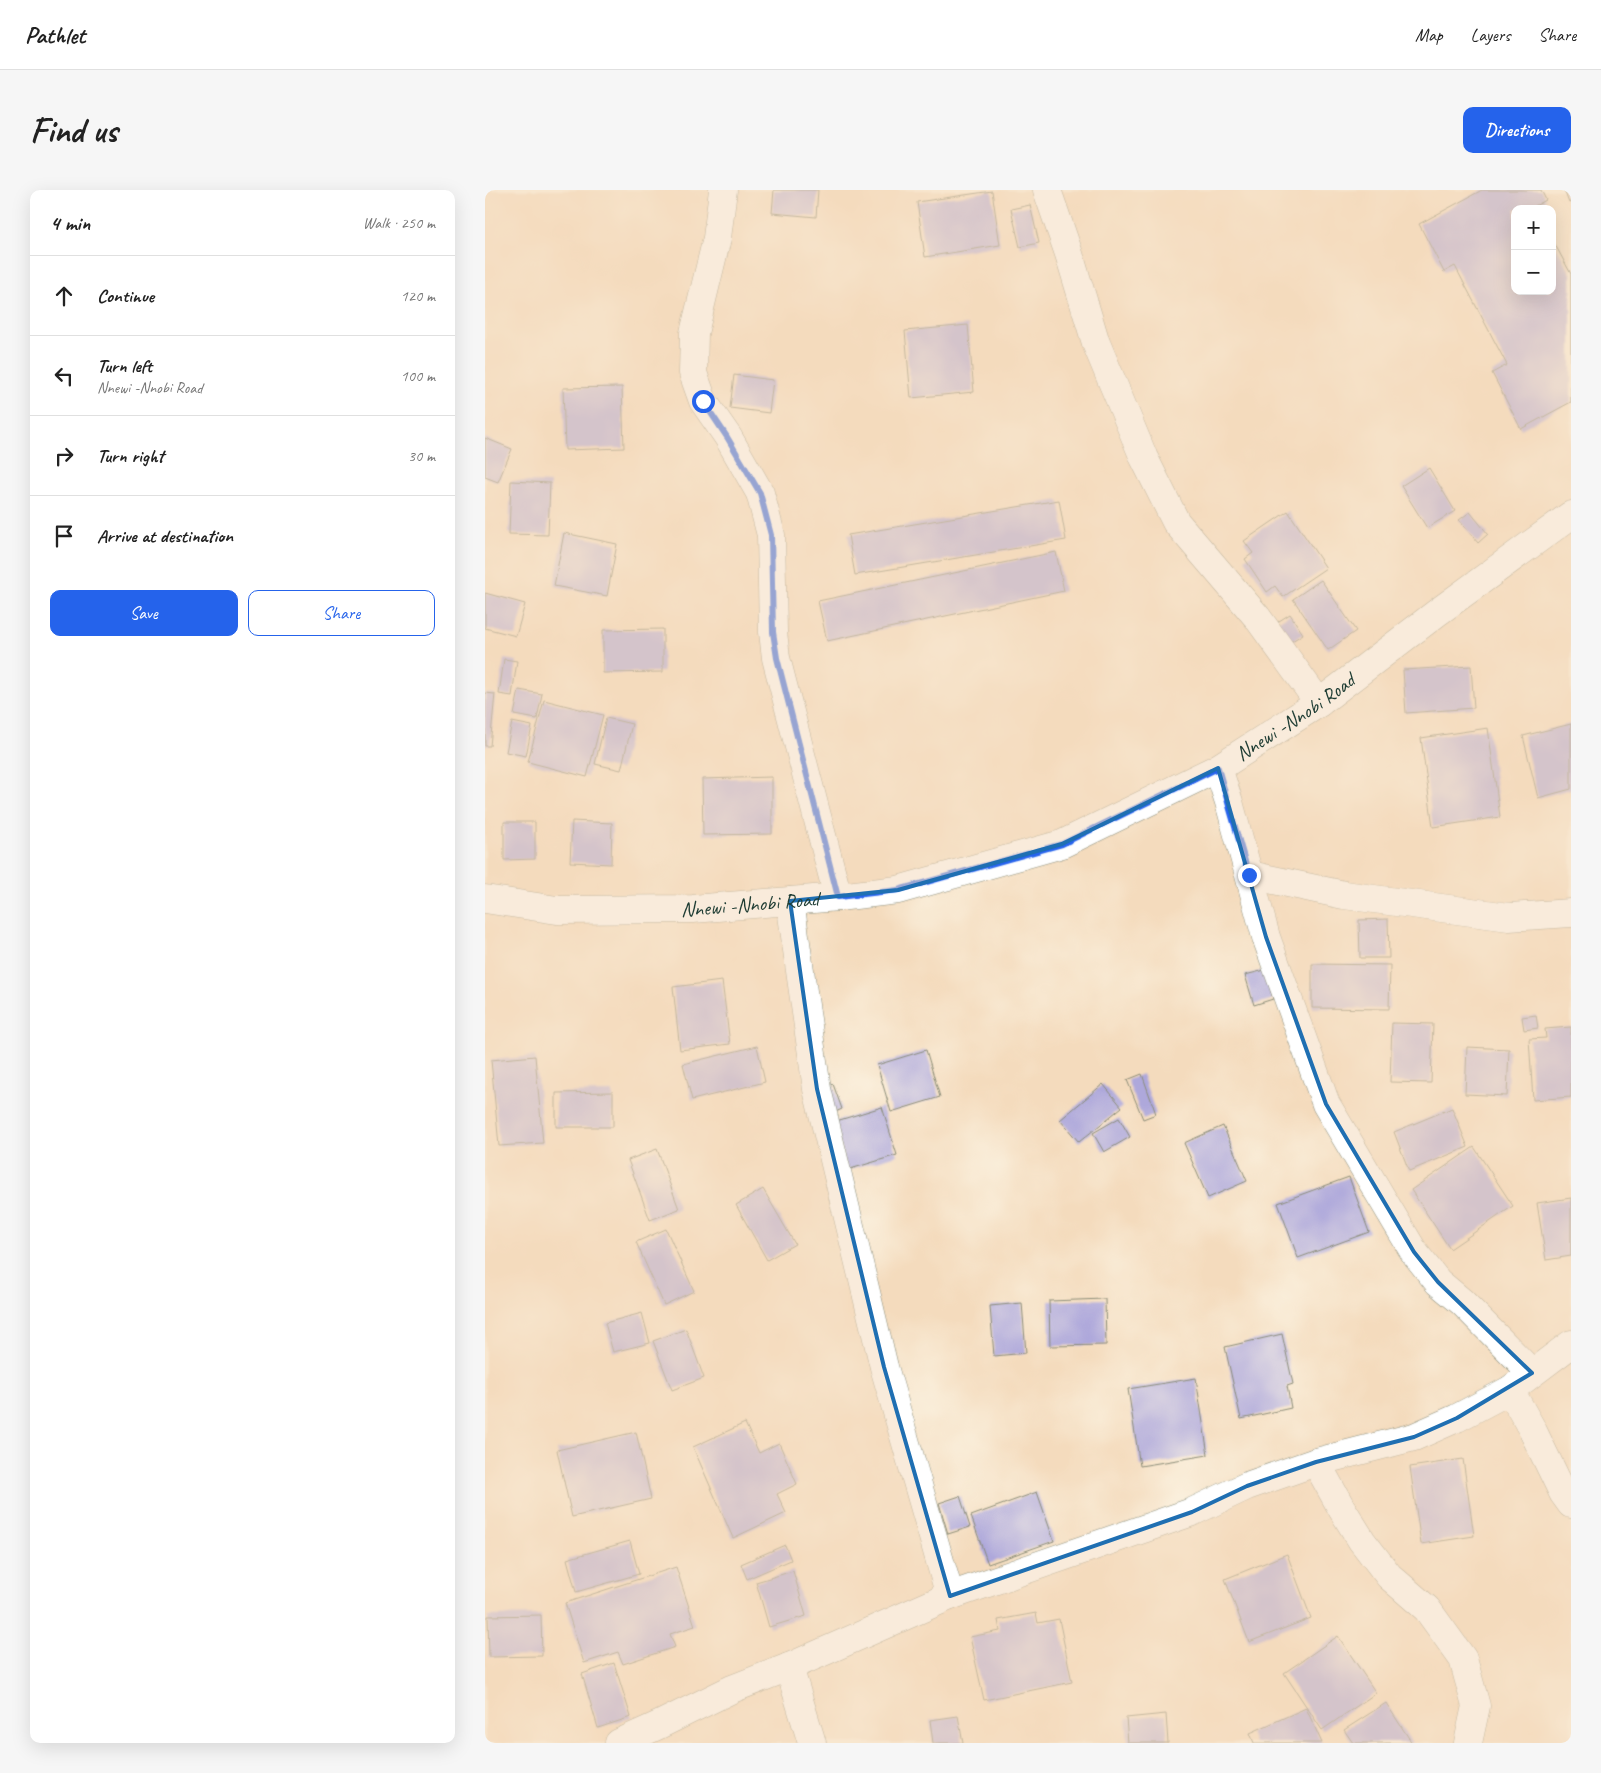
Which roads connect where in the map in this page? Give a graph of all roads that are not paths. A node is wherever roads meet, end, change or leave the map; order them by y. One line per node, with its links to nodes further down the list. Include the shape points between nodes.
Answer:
1 (723, 190): 7 (street, via 717,238 694,333 693,374 703,401 760,493 771,535 773,632 777,658)
2 (1047, 190): 4 (street, via 1096,344 1143,458 1176,522 1257,617)
3 (1571, 515): 4 (street, Nnewi -Nnobi Road)
4 (1319, 703): 5 (street, Nnewi -Nnobi Road)
5 (1218, 768): 6 (street); 7 (street, Nnewi -Nnobi Road, via 1062,844 898,890)
6 (1249, 875): 10 (street, via 1344,895 1509,917); 12 (street, via 1266,937 1326,1104 1414,1252 1438,1282)
7 (838, 897): 9 (street, Nnewi -Nnobi Road)
8 (485, 899): 9 (street, Nnewi -Nnobi Road, via 557,910 693,909)
9 (789, 901): 16 (street, via 817,1089 884,1367)
10 (1571, 913)
11 (1571, 1344): 12 (street)
12 (1532, 1373): 13 (street)
13 (1510, 1390): 14 (street, via 1414,1437); 15 (street)
14 (1316, 1462): 16 (street, via 1247,1486 1192,1512); 20 (street, via 1362,1541 1389,1576 1427,1609 1463,1660 1475,1706)
15 (1571, 1504)
16 (950, 1596): 17 (street)
17 (789, 1666): 18 (street, via 731,1689); 19 (street)
18 (619, 1743)
19 (812, 1743)
20 (1469, 1743)

